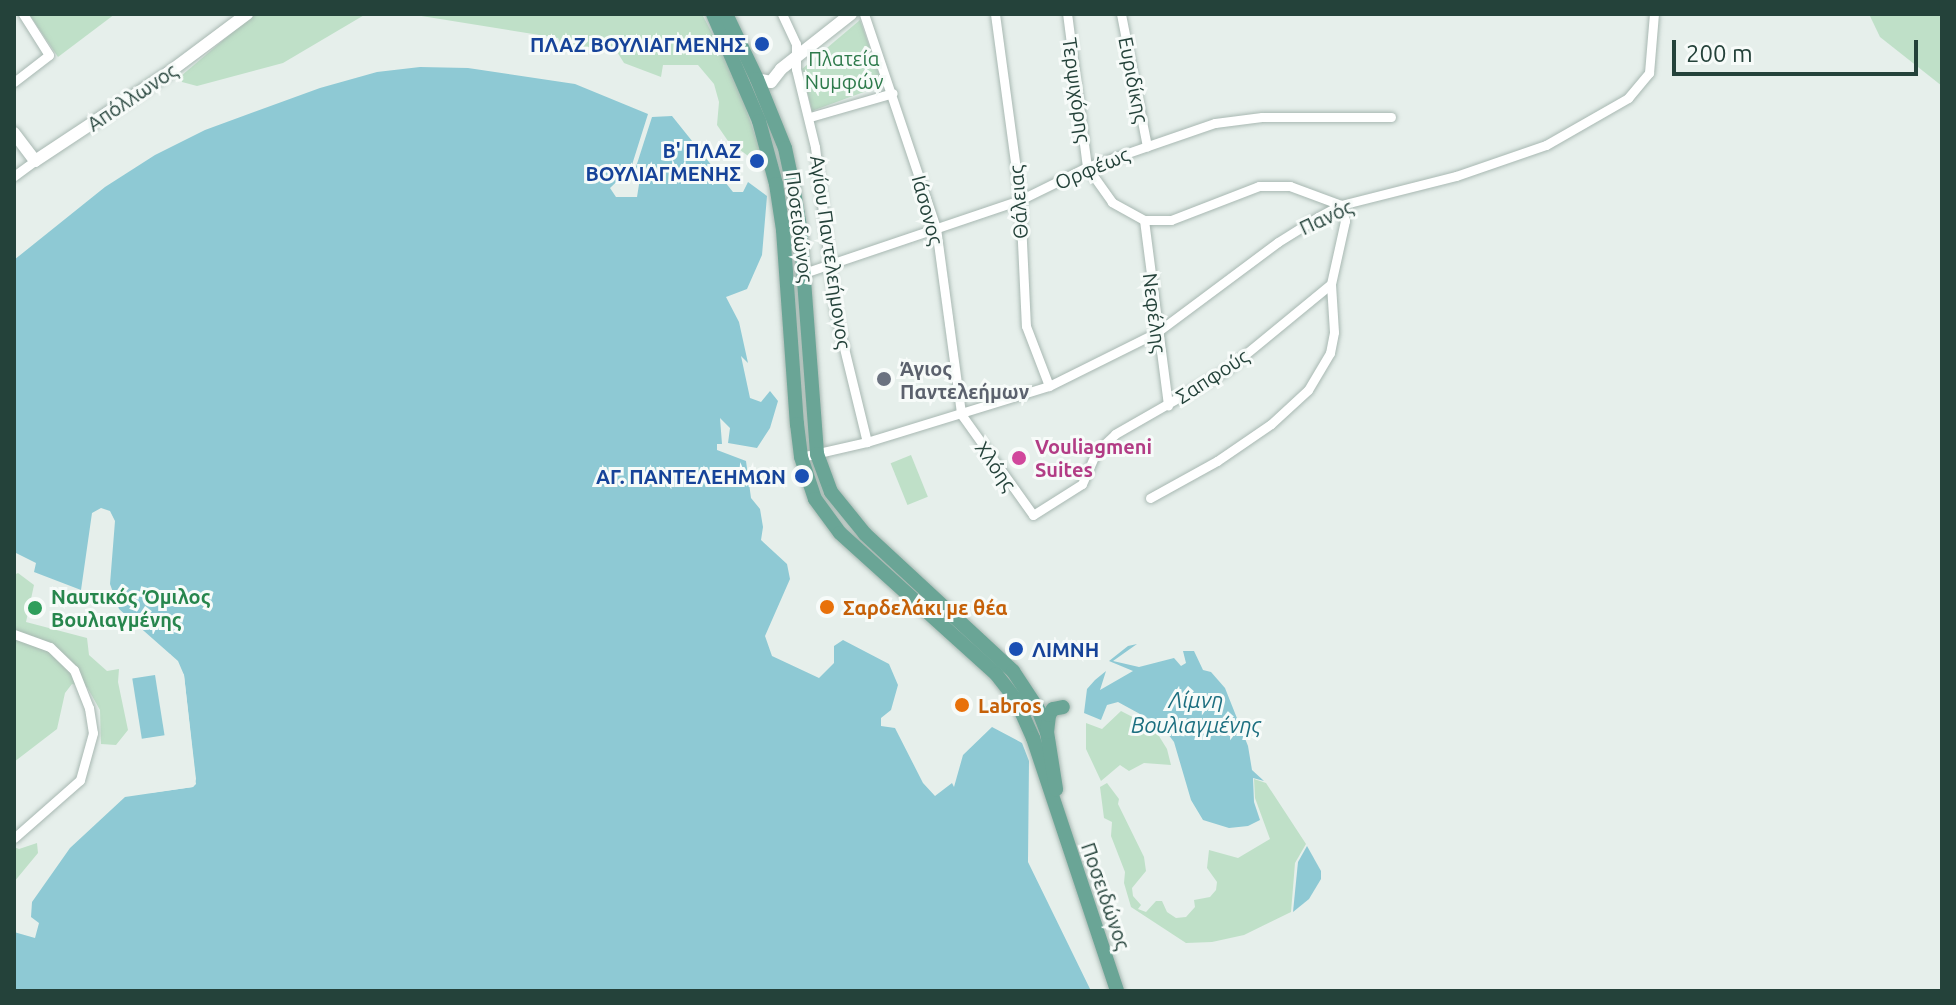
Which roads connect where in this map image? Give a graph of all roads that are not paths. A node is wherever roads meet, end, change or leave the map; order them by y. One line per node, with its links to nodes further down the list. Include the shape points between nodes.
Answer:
1 (23, 14): 15 (street, via 49,55)
2 (224, 14): 13 (street)
3 (247, 14): 13 (street, Απόλλωνος)
4 (713, 14): 16 (main road, Ποσειδώνος)
5 (726, 14): 16 (main road, Ποσειδώνος)
6 (782, 14): 14 (street, Αγίου Παντελεήμονος)
7 (854, 14): 14 (street)
8 (864, 14): 17 (street, Ιάσονος)
9 (995, 14): 25 (street, Θάλειας)
10 (1067, 14): 23 (street, Τερψιχόρης)
11 (1121, 14): 21 (street, Ευριδίκης)
12 (1654, 14): 26 (street, Πανός, via 1649,73 1628,98 1546,145 1456,176)
13 (230, 28): 22 (street, Απόλλωνος)
14 (799, 58): 16 (street, via 778,74); 18 (street, Αγίου Παντελεήμονος)
15 (14, 82)
16 (751, 82): 30 (main road, Ποσειδώνος, via 785,148); 38 (main road, Ποσειδώνος, via 780,205)
17 (893, 93): 18 (street); 28 (street, Ιάσονος)
18 (810, 117): 29 (street, Αγίου Παντελεήμονος)
19 (1391, 117): 21 (street, Ορφέως, via 1237,119)
20 (14, 133): 22 (street)
21 (1147, 146): 23 (street, Ορφέως)
22 (35, 161): 24 (street, Απόλλωνος)
23 (1087, 167): 25 (street, Ορφέως); 27 (street, Τερψιχόρης, via 1112,202)
24 (14, 176)
25 (1020, 200): 28 (street, Ορφέως); 33 (street, Θάλειας, via 1026,326)
26 (1341, 205): 27 (street, via 1290,186 1259,186 1193,214); 31 (street, via 1345,221); 32 (street, Πανός, via 1278,242)
27 (1144, 220): 32 (street, Νεφέλης)
28 (936, 228): 29 (street, Ορφέως); 35 (street, Ιάσονος)
29 (829, 264): 30 (street, Ορφέως); 36 (street, Αγίου Παντελεήμονος)
30 (804, 273): 37 (main road, Ποσειδώνος)
31 (1331, 284): 34 (street, Σαπφούς, via 1225,371); 39 (street, via 1330,353 1308,390 1271,424 1217,461)
32 (1156, 333): 33 (street, Πανός); 34 (street, Νεφέλης)
33 (1049, 386): 35 (street, Πανός)
34 (1168, 405): 40 (street, Σαπφούς, via 1115,434 1096,452 1082,484)
35 (961, 414): 36 (street); 40 (street, Χλόης)
36 (867, 442): 37 (street)
37 (817, 454): 38 (street); 42 (main road, Ποσειδώνος, via 831,492 852,521 1006,663)
38 (801, 457): 42 (main road, Ποσειδώνος, via 815,499 840,533)
39 (1150, 498)
40 (1033, 515)
41 (14, 634): 46 (street, via 50,647 74,670 93,733 80,780)
42 (1023, 698): 44 (main road, Ποσειδώνος); 45 (main road, Ποσειδώνος)
43 (1063, 707): 44 (main road, via 1049,715)
44 (1047, 732): 45 (main road, Ποσειδώνος)
45 (1059, 813): 47 (main road, Ποσειδώνος)
46 (14, 838)
47 (1117, 991)

